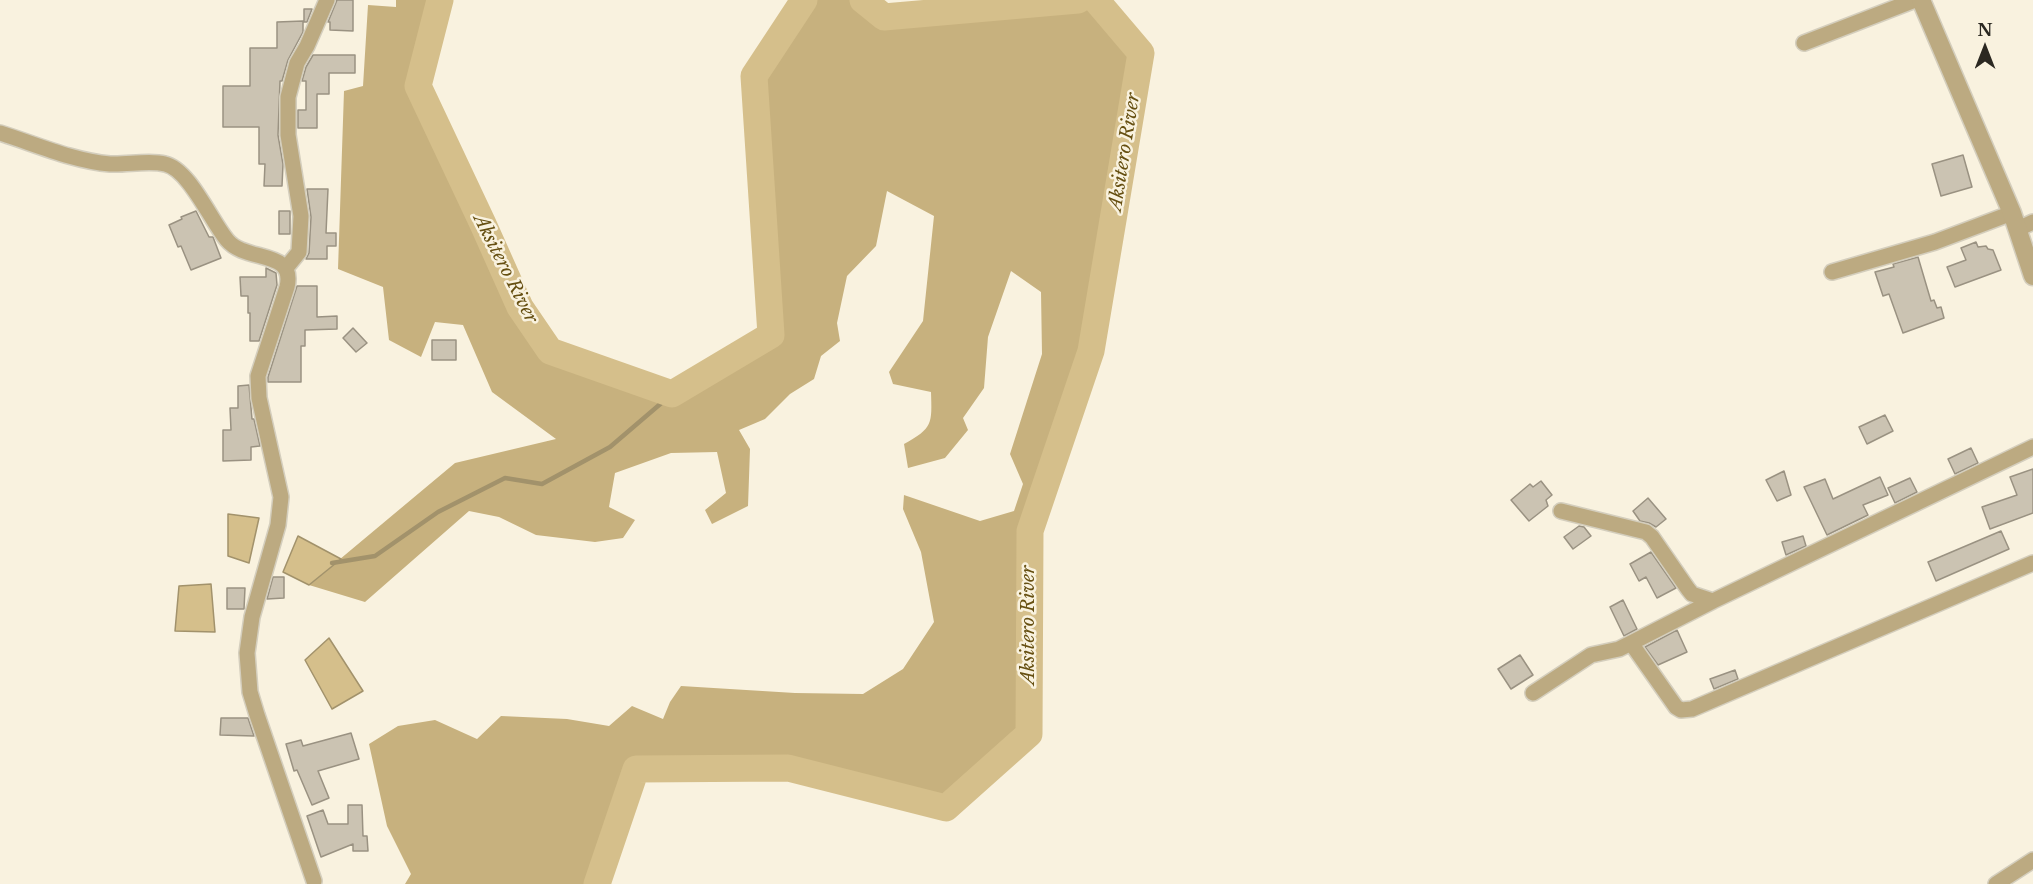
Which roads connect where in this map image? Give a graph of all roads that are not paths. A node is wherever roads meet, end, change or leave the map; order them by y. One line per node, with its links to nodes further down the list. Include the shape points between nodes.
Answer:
1 (327, 0): 7 (street, via 297,63 288,97 288,135 301,216 299,252)
2 (1915, 0): 4 (street)
3 (1921, 0): 6 (street)
4 (1804, 43)
5 (0, 133): 7 (street, via 86,160 165,164 180,171 228,241 244,252 280,262)
6 (2021, 221): 8 (street); 9 (street)
7 (286, 268): 17 (street, via 288,280 258,376 259,398 281,497 278,525 252,617 247,653 250,692)
8 (1832, 272)
9 (2033, 276)
10 (2033, 447): 13 (street)
11 (1561, 511): 13 (street, via 1646,532 1692,594)
12 (2033, 563): 14 (street, via 1692,709 1676,707)
13 (1713, 601): 14 (street)
14 (1630, 643): 15 (street, via 1592,655)
15 (1533, 693)
16 (2033, 860): 18 (street)
17 (314, 881)
18 (1996, 884)

